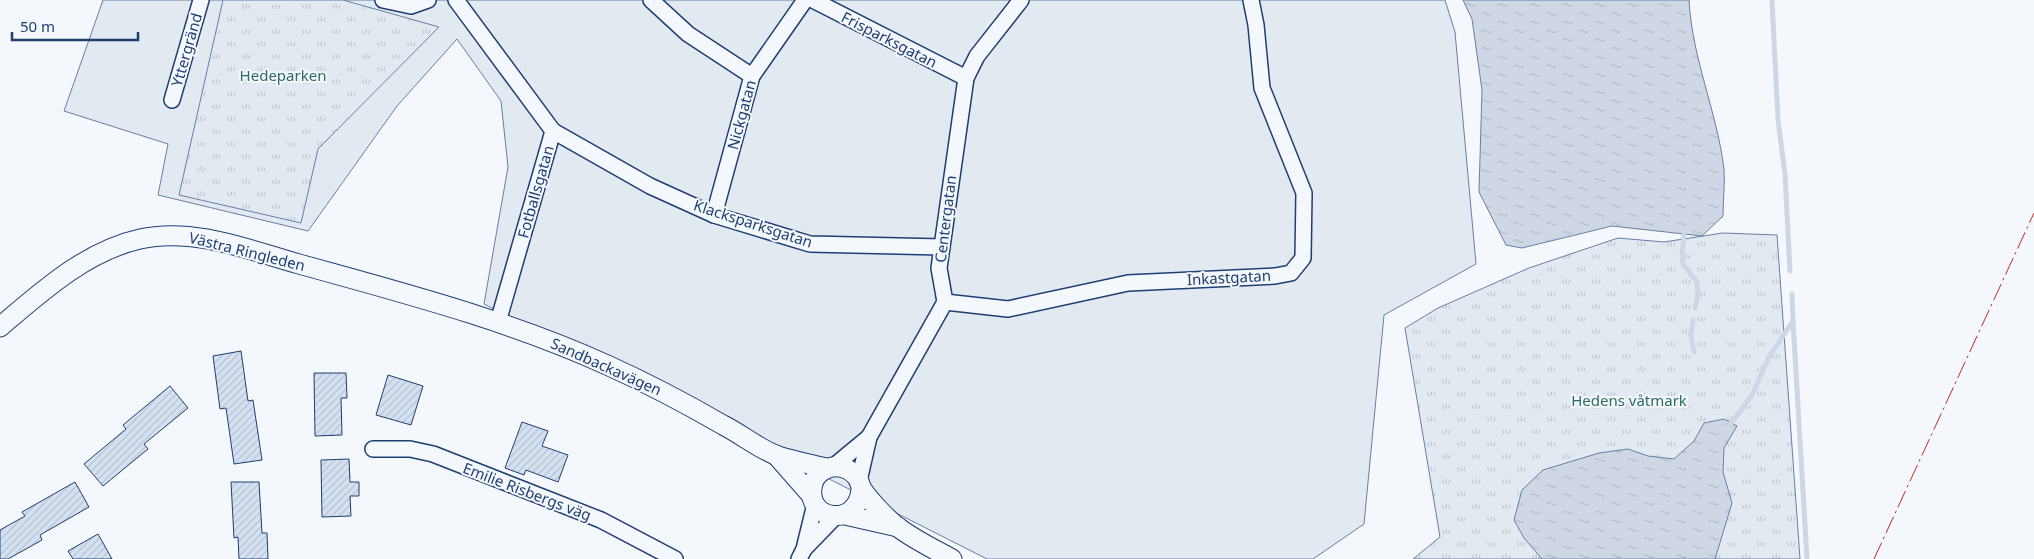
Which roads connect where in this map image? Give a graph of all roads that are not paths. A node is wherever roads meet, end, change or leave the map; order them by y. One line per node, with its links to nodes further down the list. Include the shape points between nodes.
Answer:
1 (201, 0): 12 (street, Yttergränd)
2 (383, 0): 3 (street, via 411,6)
3 (428, 0)
4 (456, 0): 13 (street, Fotballsgatan)
5 (651, 0): 10 (street, via 688,34)
6 (805, 0): 10 (street, Nickgatan)
7 (814, 0): 11 (street, Frisparksgatan)
8 (1021, 0): 11 (street, Centergatan, via 977,56)
9 (1251, 0): 17 (street, Inkastgatan, via 1262,88 1304,193 1303,258 1291,273 1128,282 1008,309)
10 (752, 76): 14 (street, Nickgatan)
11 (966, 78): 15 (street, Centergatan)
12 (172, 100)
13 (553, 131): 14 (street, Klacksparksgatan, via 650,186); 18 (street, Fotballsgatan)
14 (714, 215): 15 (street, Klacksparksgatan, via 810,244)
15 (942, 247): 17 (street, Centergatan, via 939,268)
16 (426, 300): 18 (street, Sandbackavägen); 19 (street, Västra Ringleden, via 237,246 194,237 157,237 126,243 99,254 72,270)
17 (945, 302): 20 (street)
18 (498, 322): 22 (street, Sandbackavägen, via 606,364)
19 (0, 326)
20 (869, 437): 23 (street); 24 (street)
21 (373, 449): 29 (street, Emilie Risbergs väg, via 410,448 433,454 601,520)
22 (776, 455): 23 (street, Sandbackavägen); 25 (street, Sandbackavägen)
23 (830, 467): 24 (street, via 849,470); 25 (street, via 815,479)
24 (860, 485): 26 (street, via 858,504); 27 (street)
25 (813, 500): 26 (street, via 828,515); 28 (street)
26 (840, 516): 27 (street); 28 (street)
27 (898, 527): 30 (street)
28 (801, 554)
29 (675, 559)
30 (952, 559)

